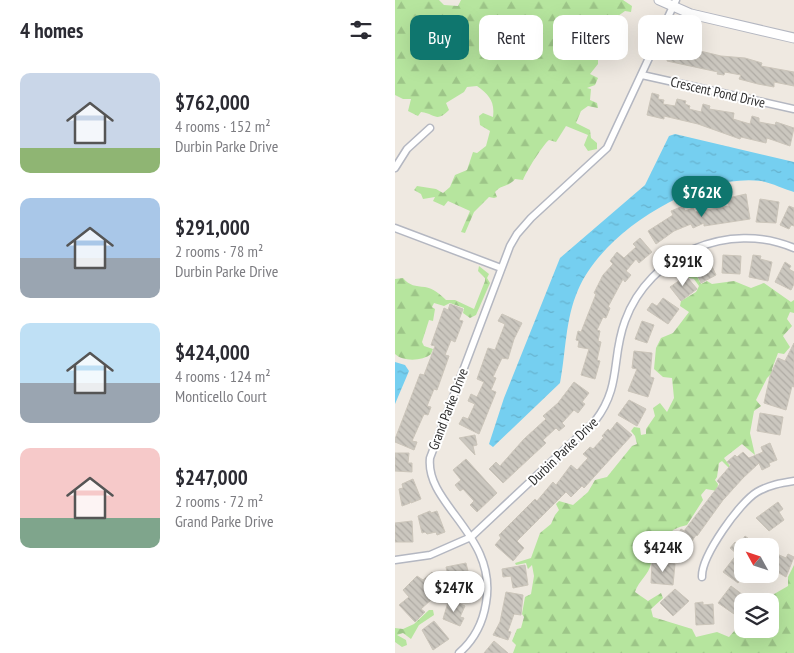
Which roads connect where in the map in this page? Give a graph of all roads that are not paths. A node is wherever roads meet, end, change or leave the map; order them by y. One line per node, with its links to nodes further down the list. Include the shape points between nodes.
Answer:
1 (659, 0): 2 (street)
2 (674, 4): 3 (street, via 706,18); 4 (street, Grand Parke Drive)
3 (794, 38)
4 (642, 75): 5 (street, Crescent Pond Drive); 10 (street, Grand Parke Drive, via 607,148 525,224 510,246)
5 (794, 109)
6 (430, 128): 7 (street, via 407,149)
7 (395, 168)
8 (395, 228): 10 (street)
9 (794, 248): 12 (street, Durbin Parke Drive, via 759,239 727,239 698,247 661,269 639,294 625,319 613,388 602,412)
10 (501, 268): 12 (street, Grand Parke Drive, via 429,466 433,482)
11 (794, 481): 14 (street, via 767,486 748,499 706,558)
12 (471, 537): 13 (street, Durbin Parke Drive, via 430,555); 15 (street, Grand Parke Drive, via 483,559 487,598 481,623)
13 (395, 560)
14 (702, 577)
15 (459, 653)

